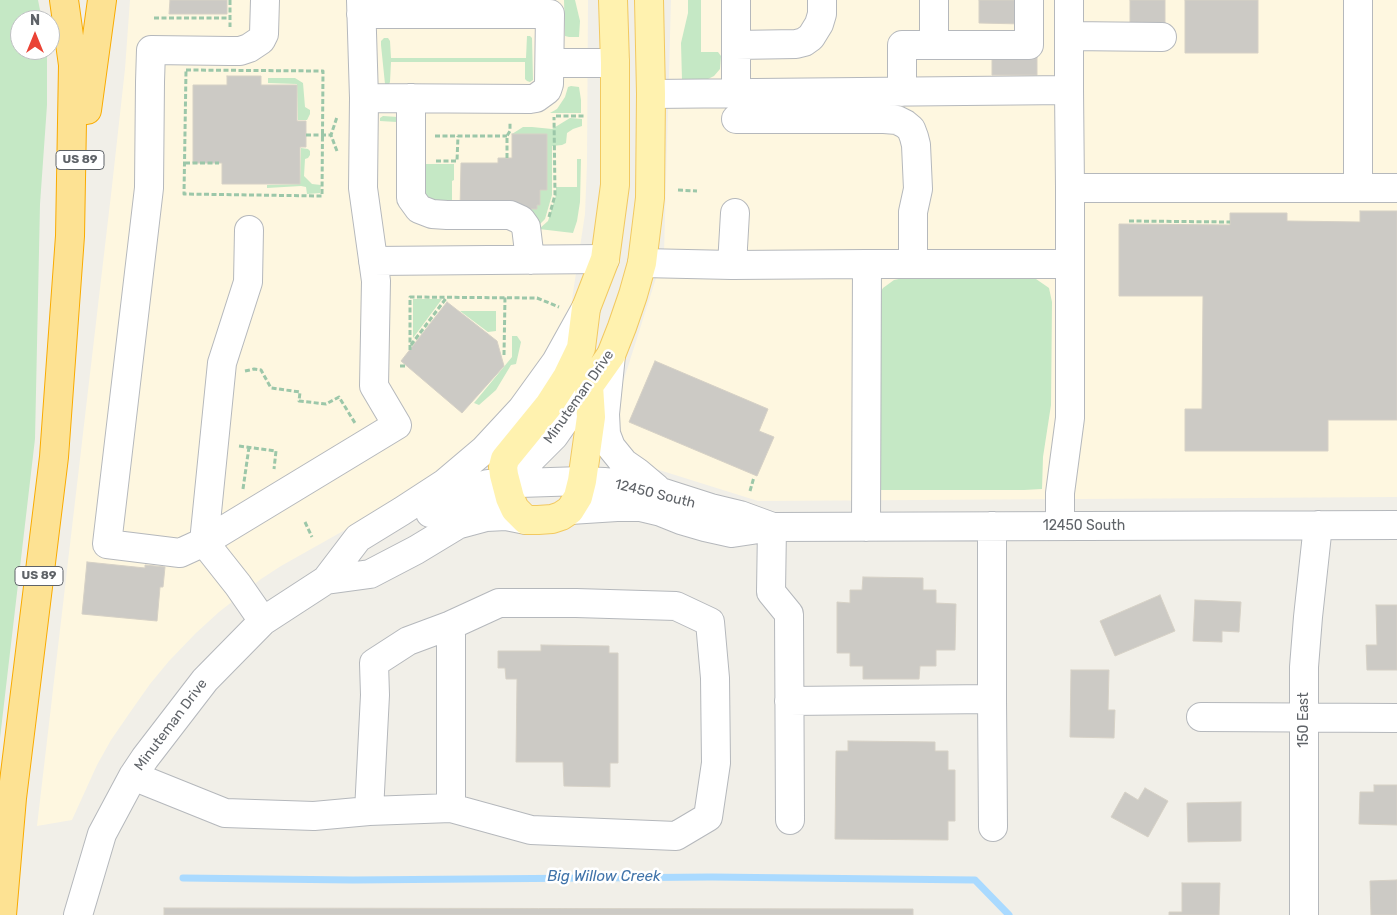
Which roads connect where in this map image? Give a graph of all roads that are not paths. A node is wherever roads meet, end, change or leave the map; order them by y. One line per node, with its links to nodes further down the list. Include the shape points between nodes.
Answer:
1 (64, 0): 30 (highway, via 73,65)
2 (102, 0): 30 (highway, US 89)
3 (265, 0): 55 (street, via 264,34 249,48 240,51 151,50 149,188 107,544 180,553)
4 (613, 0): 18 (main road, Minuteman Drive)
5 (649, 0): 21 (main road, Minuteman Drive)
6 (736, 0): 16 (street)
7 (822, 0): 16 (street, via 819,24 811,38 804,42)
8 (934, 0): 15 (street)
9 (1029, 0): 15 (street, via 1029,45)
10 (1069, 0): 13 (street)
11 (1358, 0): 26 (street)
12 (361, 7): 17 (street, via 550,14); 22 (street)
13 (1069, 36): 14 (street); 19 (street)
14 (1162, 37)
15 (934, 44): 20 (street, via 902,44)
16 (736, 45): 24 (street)
17 (550, 63): 18 (street); 23 (street, via 547,90 536,98)
18 (615, 63): 32 (main road, Minuteman Drive, via 614,185)
19 (1070, 90): 20 (street); 25 (street)
20 (902, 92): 24 (street)
21 (652, 94): 24 (street); 34 (main road, Minuteman Drive, via 650,198)
22 (364, 98): 23 (street); 33 (street, via 363,188)
23 (411, 98): 31 (street, via 411,198 419,209 447,215 510,215 522,220 526,227)
24 (736, 106): 36 (street, via 897,120 906,124 916,145 918,189 913,212)
25 (1070, 188): 26 (street); 37 (street)
26 (1358, 188): 27 (street)
27 (1397, 188)
28 (735, 212): 38 (street)
29 (249, 230): 55 (street, via 248,282 222,362)
30 (70, 236): 69 (highway, US 89, via 54,457 12,798)
31 (528, 249): 32 (street); 33 (street)
32 (605, 259): 39 (main road, Minuteman Drive)
33 (373, 261): 55 (street, via 376,281 374,386 397,425)
34 (642, 263): 38 (street); 40 (main road, Minuteman Drive)
35 (867, 264): 36 (street); 38 (street); 53 (street)
36 (913, 264): 37 (street)
37 (1070, 264): 50 (street, via 1070,418 1060,493)
38 (732, 265)
39 (574, 308): 43 (main road, via 581,348 549,405 505,459); 54 (street, Minuteman Drive, via 556,362 522,409 484,450 445,483)
40 (611, 355): 41 (main road, Minuteman Drive); 44 (street, via 606,434 611,447 624,463)
41 (589, 386): 42 (main road, via 591,417); 43 (street, Minuteman Drive, via 554,436)
42 (582, 481): 43 (street, 12450 South); 44 (street, 12450 South, via 624,484); 45 (main road)
43 (506, 484): 46 (main road, via 515,509); 47 (street, Minuteman Drive); 54 (street, 12450 South, via 475,488 402,529)
44 (661, 492): 52 (street, 12450 South, via 740,514)
45 (570, 510): 46 (main road, via 552,519); 52 (street, 12450 South, via 640,508 732,533)
46 (526, 520): 47 (street, via 486,517)
47 (459, 524): 56 (street, Minuteman Drive, via 370,574)
48 (1397, 525): 51 (street, 12450 South)
49 (992, 526): 50 (street, 12450 South); 53 (street, 12450 South); 59 (street)
50 (1060, 526): 51 (street, 12450 South)
51 (1318, 526): 62 (street, 150 East, via 1304,667)
52 (772, 527): 53 (street, 12450 South); 60 (street, via 771,592 789,614)
53 (866, 527)
54 (358, 538): 56 (street, Minuteman Drive)
55 (204, 542): 57 (street)
56 (326, 580): 57 (street, Minuteman Drive)
57 (263, 621): 64 (street, Minuteman Drive, via 205,680)
58 (451, 625): 65 (street); 65 (street, via 499,603 676,606 710,622 715,678 716,763 708,817 676,836 531,830); 66 (street, via 408,641 374,663)
59 (992, 698): 60 (street); 68 (street)
60 (789, 701): 67 (street)
61 (1201, 717): 62 (street)
62 (1304, 718): 63 (street); 71 (street, 150 East)
63 (1397, 718)
64 (133, 776): 66 (street, via 226,813 314,816); 70 (street, Minuteman Drive, via 102,834)
65 (451, 808): 66 (street)
66 (370, 811)
67 (790, 820)
68 (992, 827)
69 (2, 915)
70 (78, 915)
71 (1304, 915)

